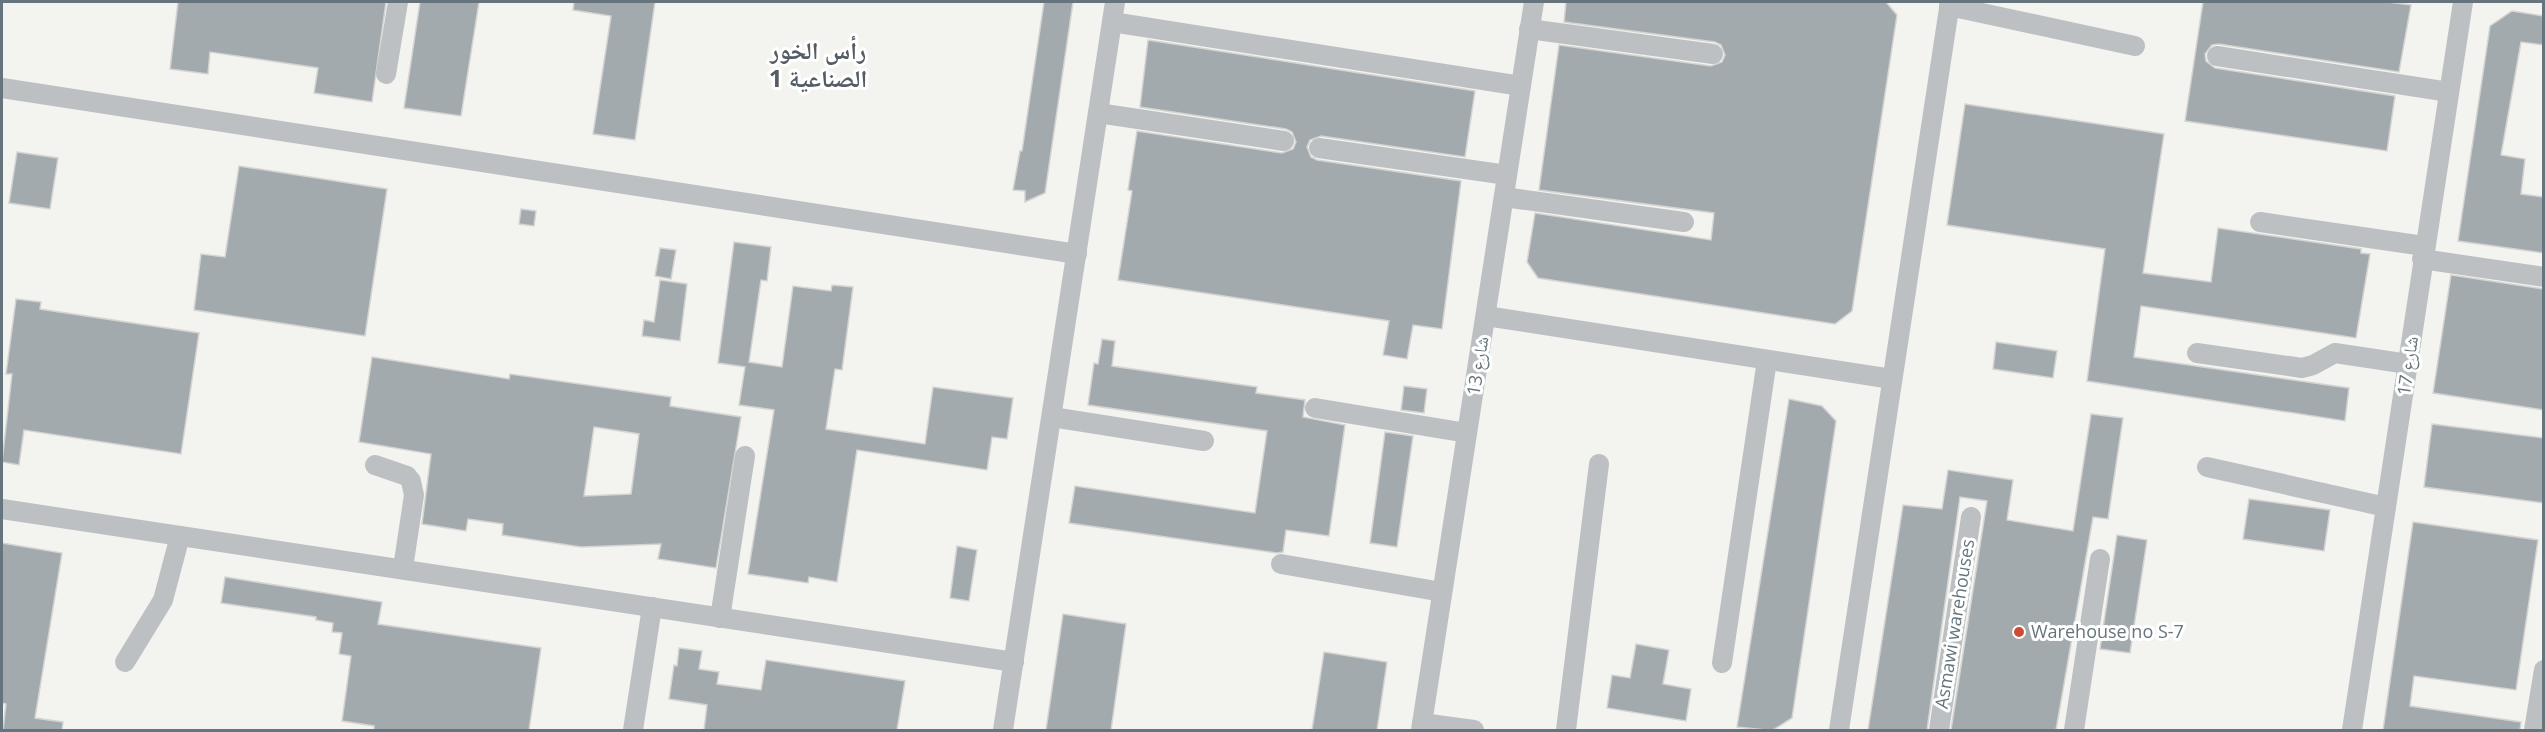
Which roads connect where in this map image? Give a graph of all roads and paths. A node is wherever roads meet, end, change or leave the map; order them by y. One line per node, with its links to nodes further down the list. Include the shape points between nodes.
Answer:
1 (398, 2): 11 (street)
2 (1115, 2): 6 (street)
3 (1534, 2): 7 (street, شارع 13)
4 (2463, 2): 14 (street, شارع 17)
5 (1950, 4): 8 (street); 29 (street)
6 (1112, 22): 12 (street); 15 (street)
7 (1530, 28): 9 (street); 12 (street, شارع 13)
8 (2135, 46)
9 (1713, 54)
10 (2217, 56): 14 (street)
11 (386, 74)
12 (1521, 86): 18 (street, شارع 13)
13 (2, 88): 23 (street)
14 (2449, 92): 22 (street, شارع 17)
15 (1098, 113): 16 (street); 23 (street)
16 (1284, 141)
17 (1319, 148): 18 (street)
18 (1507, 175): 19 (street, شارع 13)
19 (1504, 197): 20 (street); 25 (street, شارع 13)
20 (1684, 222)
21 (2260, 222): 22 (street)
22 (2423, 253): 24 (street); 28 (street, شارع 17)
23 (1077, 254): 31 (street)
24 (2544, 278)
25 (1486, 316): 27 (street); 32 (street, شارع 13)
26 (2197, 353): 28 (street, via 2302,368 2335,353)
27 (1767, 360): 29 (street); 50 (street)
28 (2408, 364): 38 (street, شارع 17)
29 (1892, 379): 57 (street)
30 (1315, 408): 32 (street)
31 (1052, 417): 33 (street); 49 (street)
32 (1467, 433): 45 (street, شارع 13)
33 (1204, 441)
34 (745, 456): 47 (street)
35 (1599, 464): 56 (street)
36 (375, 465): 44 (street, via 399,472 411,481 414,495)
37 (2207, 466): 38 (street)
38 (2386, 507): 60 (street, شارع 17)
39 (2, 509): 41 (street)
40 (1971, 517): 58 (street, Asmawi warehouses)
41 (180, 536): 44 (street); 48 (street, via 163,600)
42 (2100, 559): 59 (street)
43 (1281, 564): 45 (street)
44 (404, 568): 46 (street)
45 (1443, 592): 52 (street, شارع 13)
46 (652, 607): 47 (street); 53 (street)
47 (720, 618): 49 (street)
48 (125, 662)
49 (1014, 662): 54 (street)
50 (1722, 663)
51 (2544, 670): 61 (street)
52 (1422, 727): 55 (street)
53 (633, 730)
54 (1003, 730)
55 (1474, 730)
56 (1566, 730)
57 (1839, 730)
58 (1939, 730)
59 (2074, 730)
60 (2352, 730)
61 (2534, 730)

